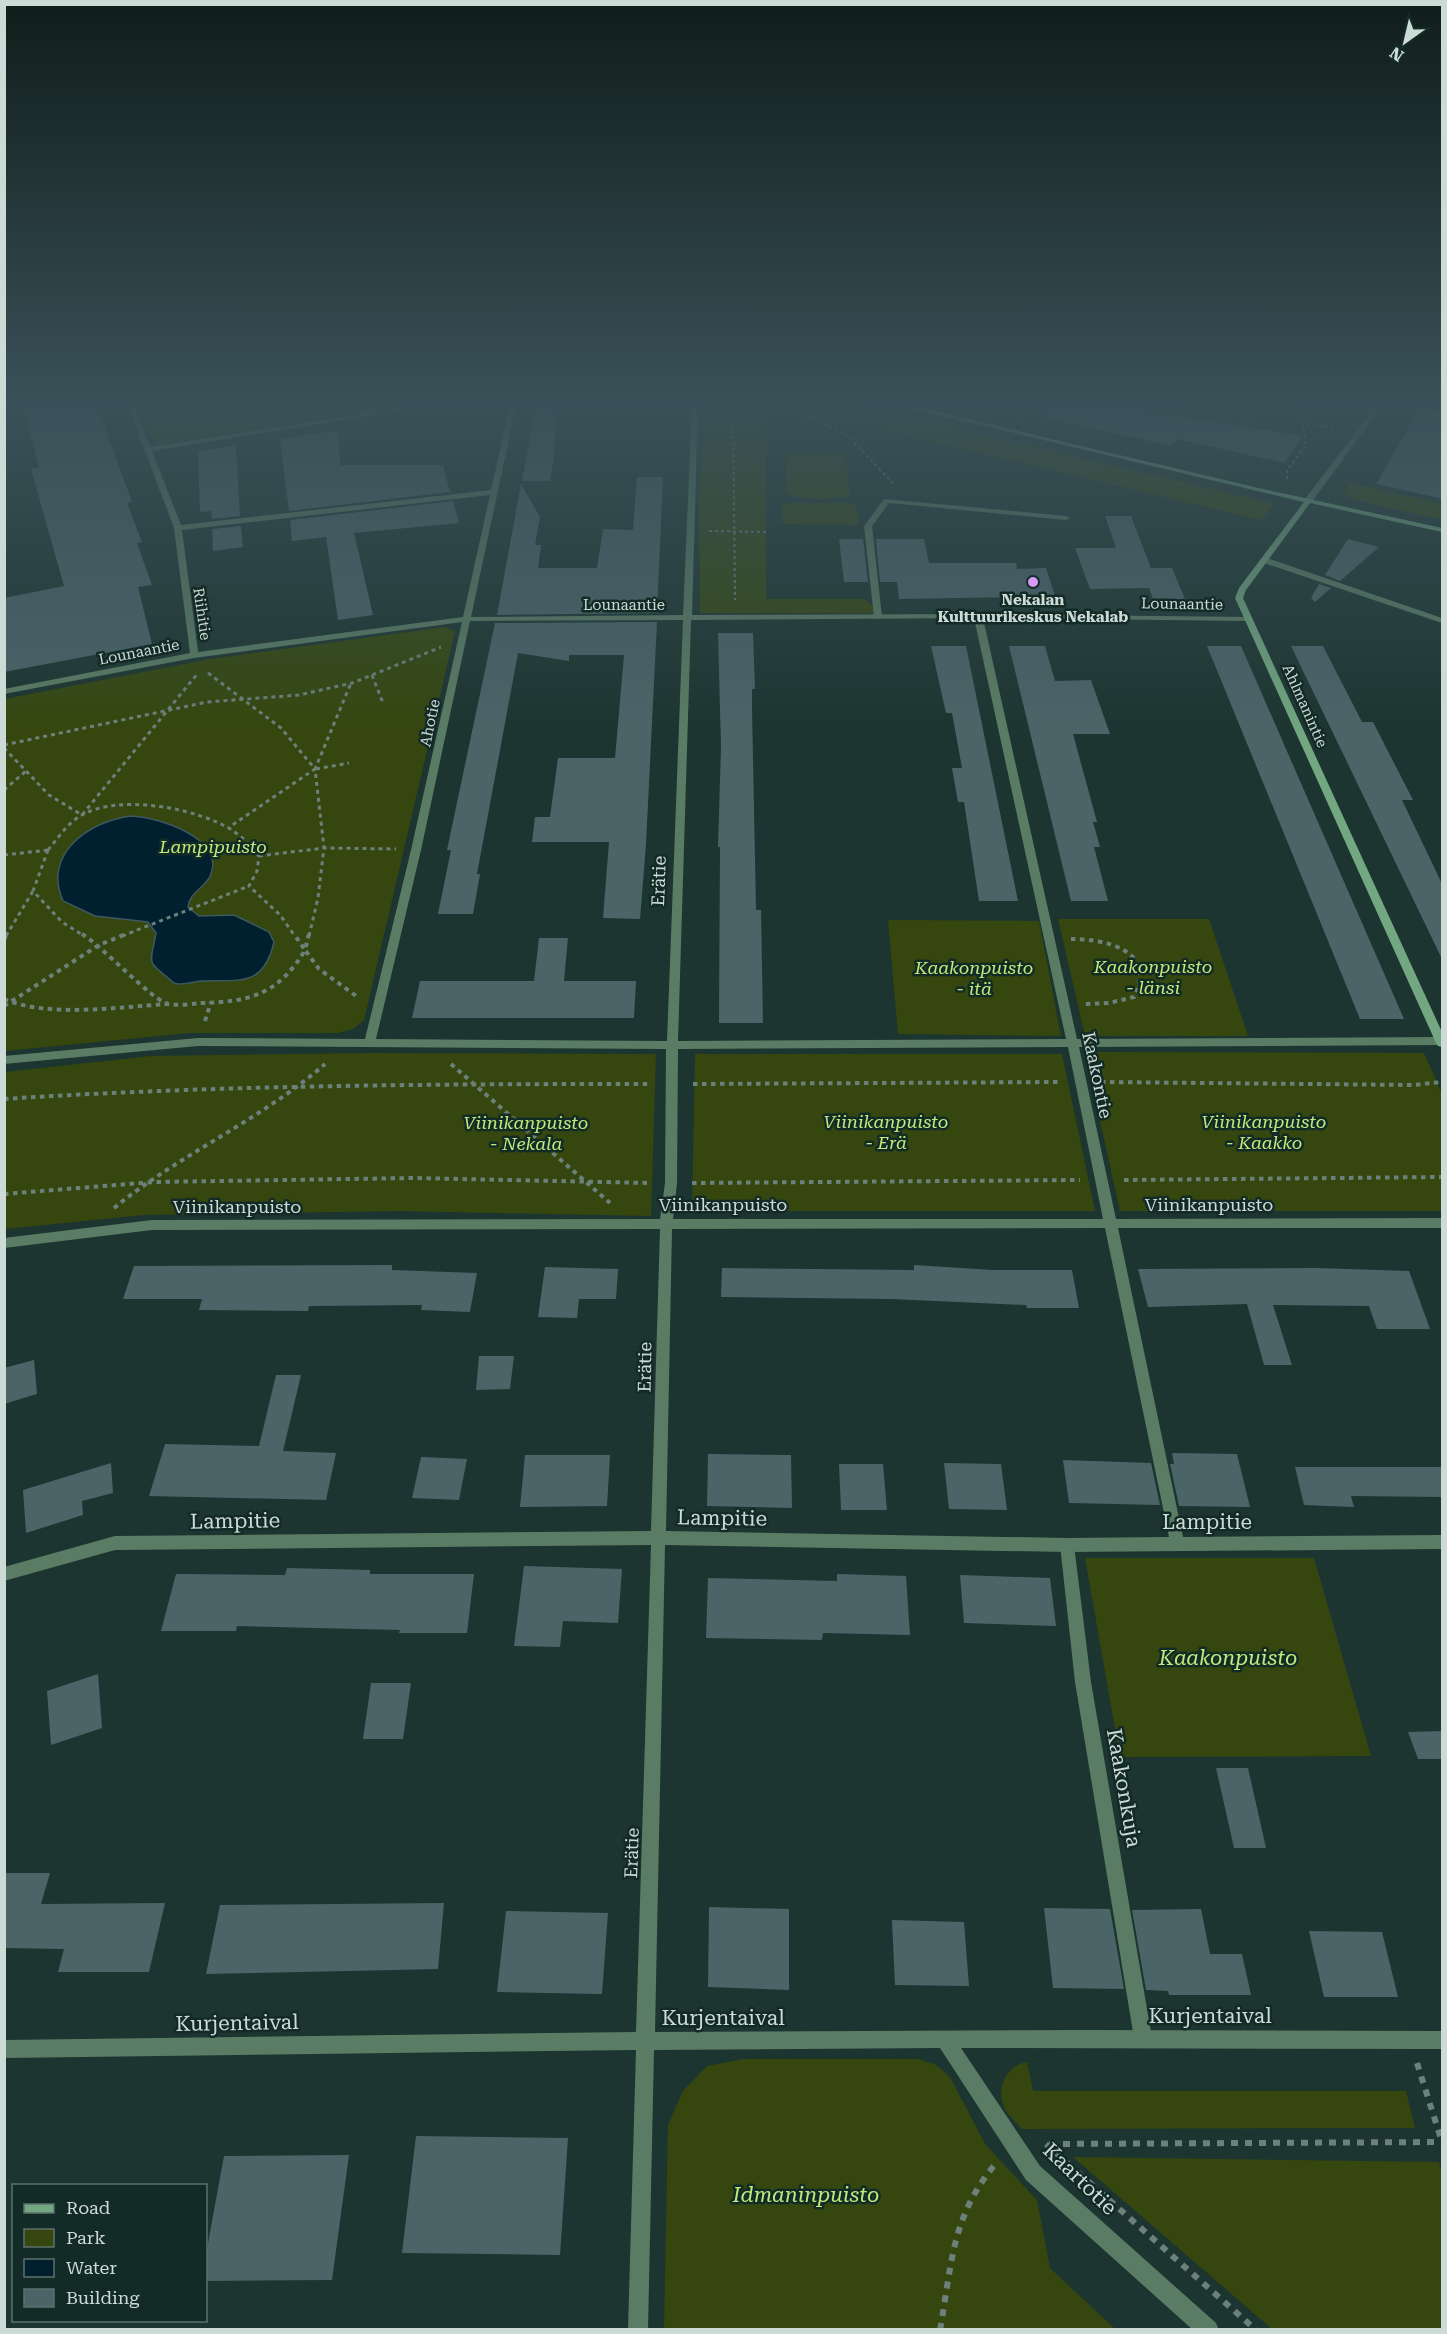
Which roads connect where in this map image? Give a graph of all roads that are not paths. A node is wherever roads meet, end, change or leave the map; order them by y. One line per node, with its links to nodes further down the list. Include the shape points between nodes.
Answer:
1 (172, 515): 10 (street, Riihitie)
2 (292, 515): 10 (street)
3 (488, 515): 16 (street, Ahotie)
4 (691, 515): 15 (street, Erätie)
5 (876, 515): 14 (street, via 868,526)
6 (1032, 515): 9 (street)
7 (1298, 515): 12 (street, Ahlmanintie)
8 (1373, 515): 11 (street)
9 (1066, 518)
10 (177, 528): 19 (street, Riihitie)
11 (1443, 530)
12 (1264, 560): 17 (street, Ahlmanintie, via 1240,595); 18 (street)
13 (978, 616): 14 (street, Lounaantie); 17 (street, Lounaantie); 21 (street, Kaakontie)
14 (878, 617): 15 (street, Lounaantie)
15 (686, 618): 16 (street, Lounaantie); 24 (street, Erätie)
16 (466, 619): 19 (street, Lounaantie); 23 (street, Ahotie)
17 (1249, 619): 22 (street, Ahlmanintie)
18 (1443, 621)
19 (194, 655): 20 (street, Lounaantie)
20 (4, 692)
21 (1072, 1042): 22 (street); 24 (street); 27 (street, Kaakontie)
22 (1442, 1042)
23 (369, 1044): 24 (street); 25 (street, via 198,1042)
24 (672, 1045): 28 (street, Erätie, via 671,1183)
25 (4, 1060)
26 (1443, 1222): 27 (street, Viinikanpuisto)
27 (1108, 1223): 28 (street, Viinikanpuisto); 32 (street, Kaakontie)
28 (666, 1224): 29 (street, Viinikanpuisto, via 152,1225); 30 (street, Erätie)
29 (4, 1243)
30 (659, 1538): 33 (street, Lampitie); 34 (street, Lampitie, via 116,1543); 36 (street, Erätie)
31 (1443, 1542): 32 (street, Lampitie)
32 (1177, 1543): 33 (street, Lampitie)
33 (1068, 1545): 35 (street, Kaakonkuja, via 1083,1682)
34 (4, 1574)
35 (1143, 2038): 37 (street, Kurjentaival); 38 (street, Kurjentaival)
36 (644, 2040): 37 (street, Kurjentaival); 39 (street, Kurjentaival); 40 (street, Erätie)
37 (945, 2040): 41 (street, Kaartotie, via 1033,2173)
38 (1443, 2040)
39 (4, 2049)
40 (638, 2330)
41 (1209, 2330)

